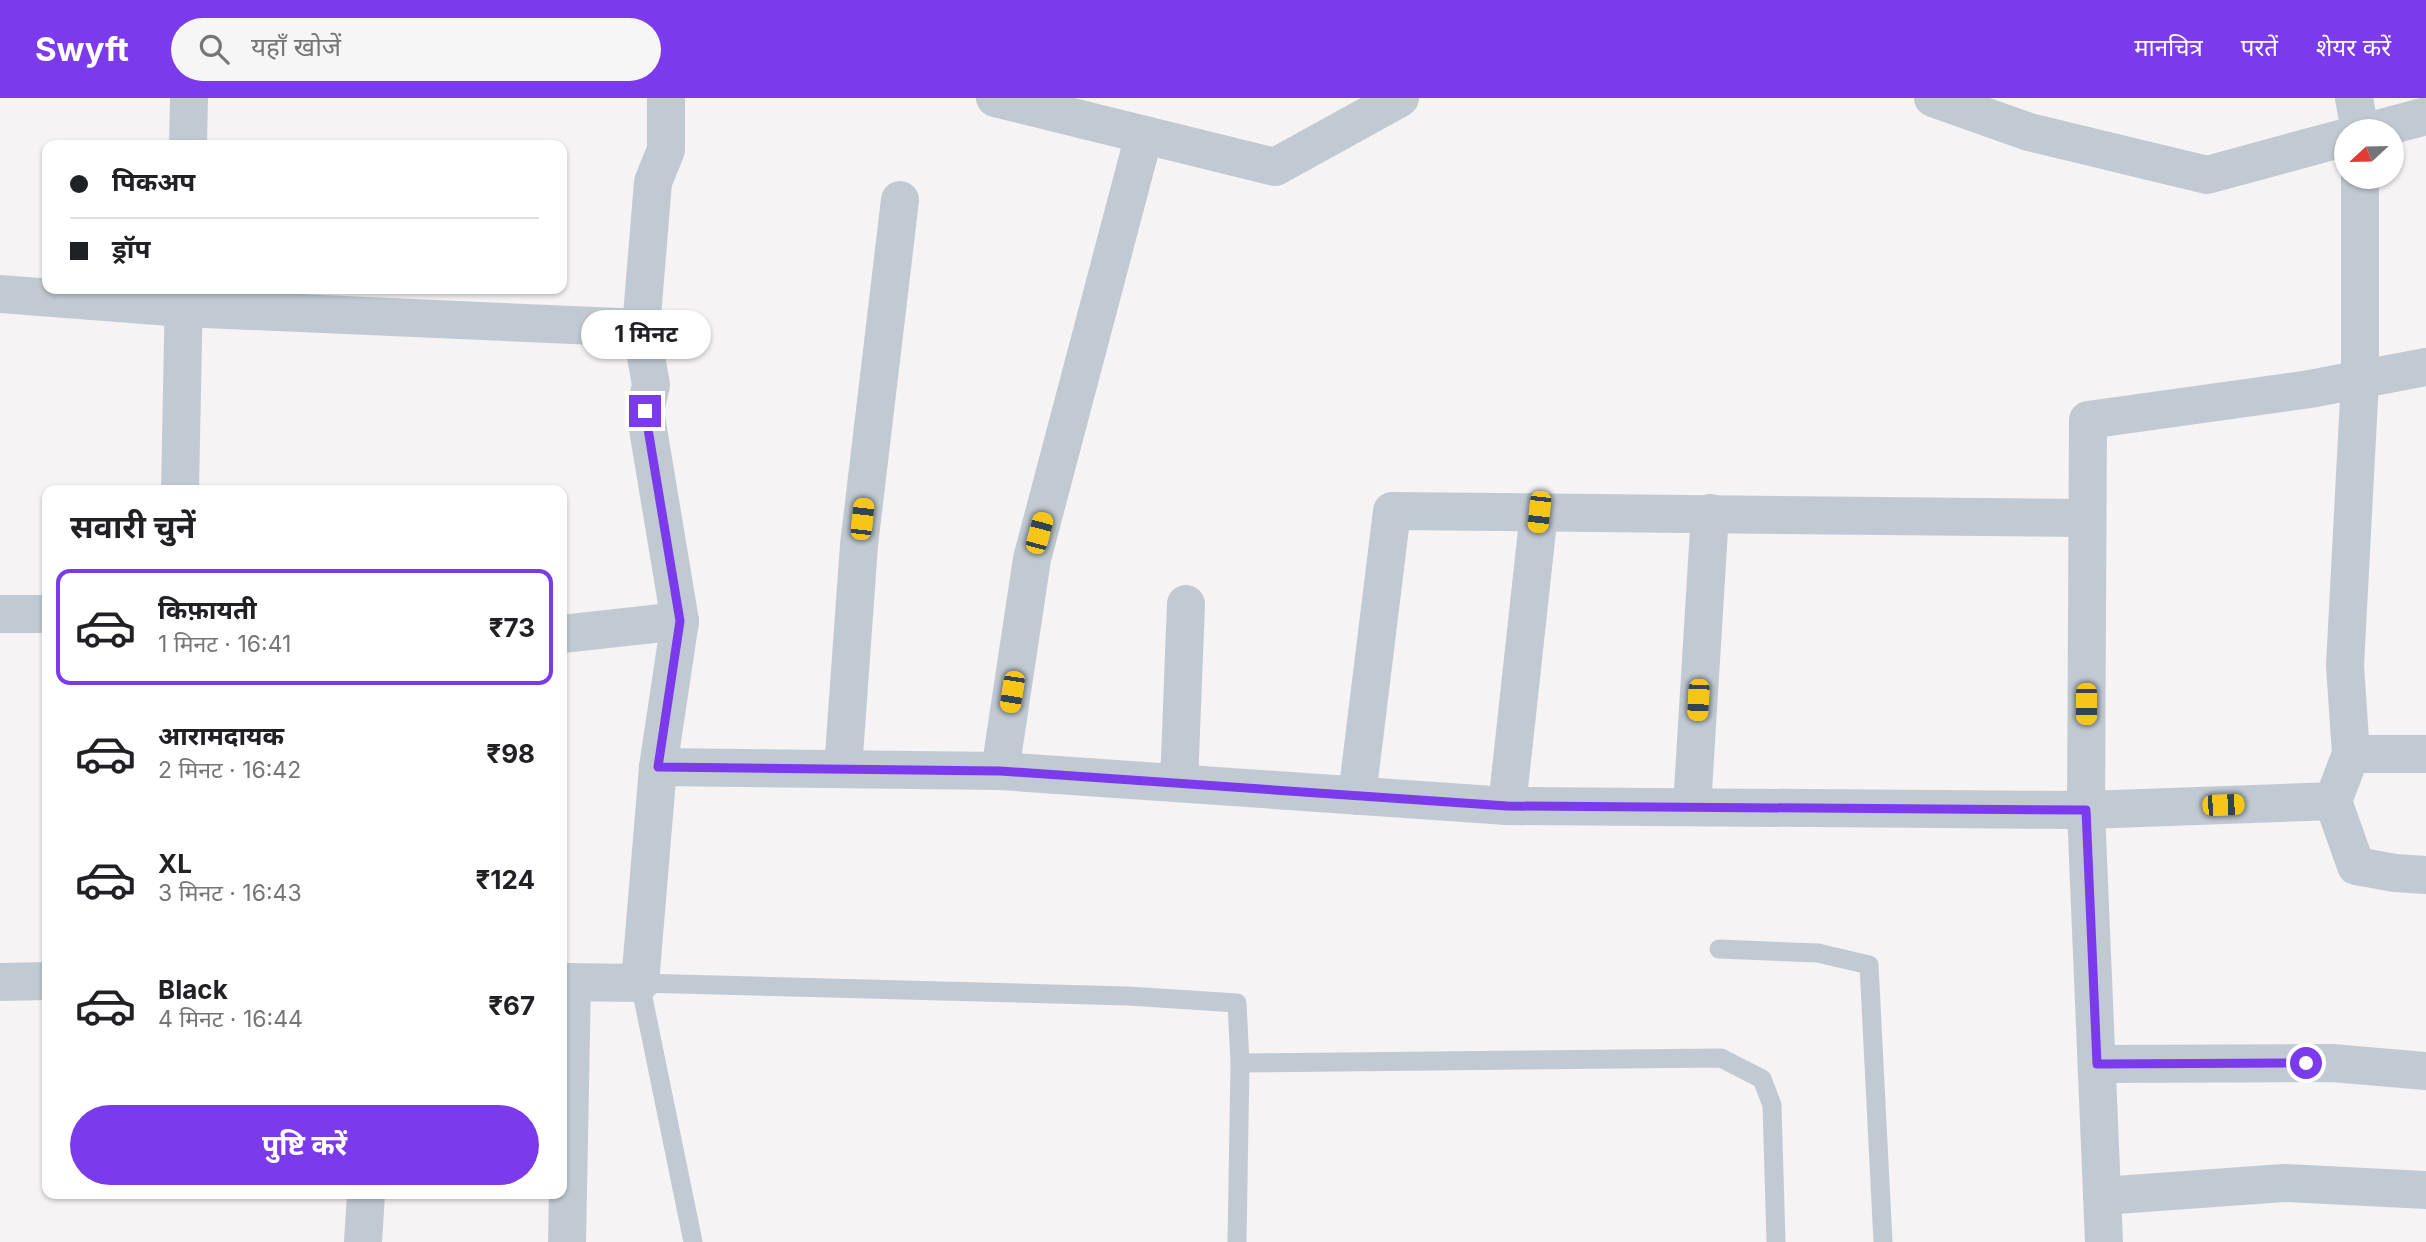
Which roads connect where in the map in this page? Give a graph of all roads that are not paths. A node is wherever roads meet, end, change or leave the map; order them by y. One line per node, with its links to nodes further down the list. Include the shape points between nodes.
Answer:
1 (189, 98): 11 (street)
2 (666, 98): 17 (street, via 666,150 653,183)
3 (995, 98): 10 (street)
4 (1400, 98): 10 (street, via 1275,167)
5 (1933, 98): 12 (street, via 2029,132 2207,175)
6 (2354, 98): 8 (street)
7 (2426, 116): 9 (street)
8 (2358, 119)
9 (2404, 122)
10 (1144, 135): 33 (street, via 1031,559)
11 (188, 140)
12 (2334, 141)
13 (2360, 189): 19 (street)
14 (900, 200): 32 (street, via 859,545)
15 (0, 294): 16 (street)
16 (183, 299): 17 (street); 20 (street)
17 (641, 328): 27 (street, via 651,384 645,411)
18 (2426, 367): 19 (street)
19 (2360, 380): 23 (street, via 2088,420); 29 (street, via 2345,666)
20 (180, 485)
21 (1539, 512): 22 (street); 35 (street, via 1392,511); 37 (street)
22 (1710, 513): 23 (street); 38 (street)
23 (2087, 518): 39 (street)
24 (1186, 604): 34 (street)
25 (0, 614): 26 (street)
26 (42, 614)
27 (680, 621): 28 (street); 31 (street)
28 (567, 633)
29 (2351, 754): 30 (street); 36 (street)
30 (2426, 754)
31 (658, 767): 32 (street); 45 (street)
32 (843, 769): 33 (street)
33 (1000, 771): 34 (street)
34 (1179, 783): 35 (street)
35 (1357, 796): 37 (street)
36 (2333, 801): 39 (street); 40 (street, via 2356,866)
37 (1507, 806): 38 (street)
38 (1692, 807): 39 (street)
39 (2086, 810): 47 (street)
40 (2426, 875)
41 (1719, 948): 57 (lane, via 1818,953 1869,965)
42 (42, 981): 43 (street)
43 (0, 982)
44 (567, 982): 45 (street); 53 (street)
45 (640, 983): 46 (lane, via 1237,1003); 54 (lane)
46 (1240, 1063): 55 (lane); 56 (lane, via 1721,1058 1762,1079 1772,1105)
47 (2097, 1064): 48 (street, via 2332,1063); 50 (street)
48 (2426, 1071)
49 (2426, 1190): 50 (street, via 2284,1183)
50 (2102, 1196): 58 (street)
51 (366, 1199): 52 (street)
52 (363, 1242)
53 (567, 1242)
54 (694, 1242)
55 (1237, 1242)
56 (1776, 1242)
57 (1883, 1242)
58 (2104, 1242)

